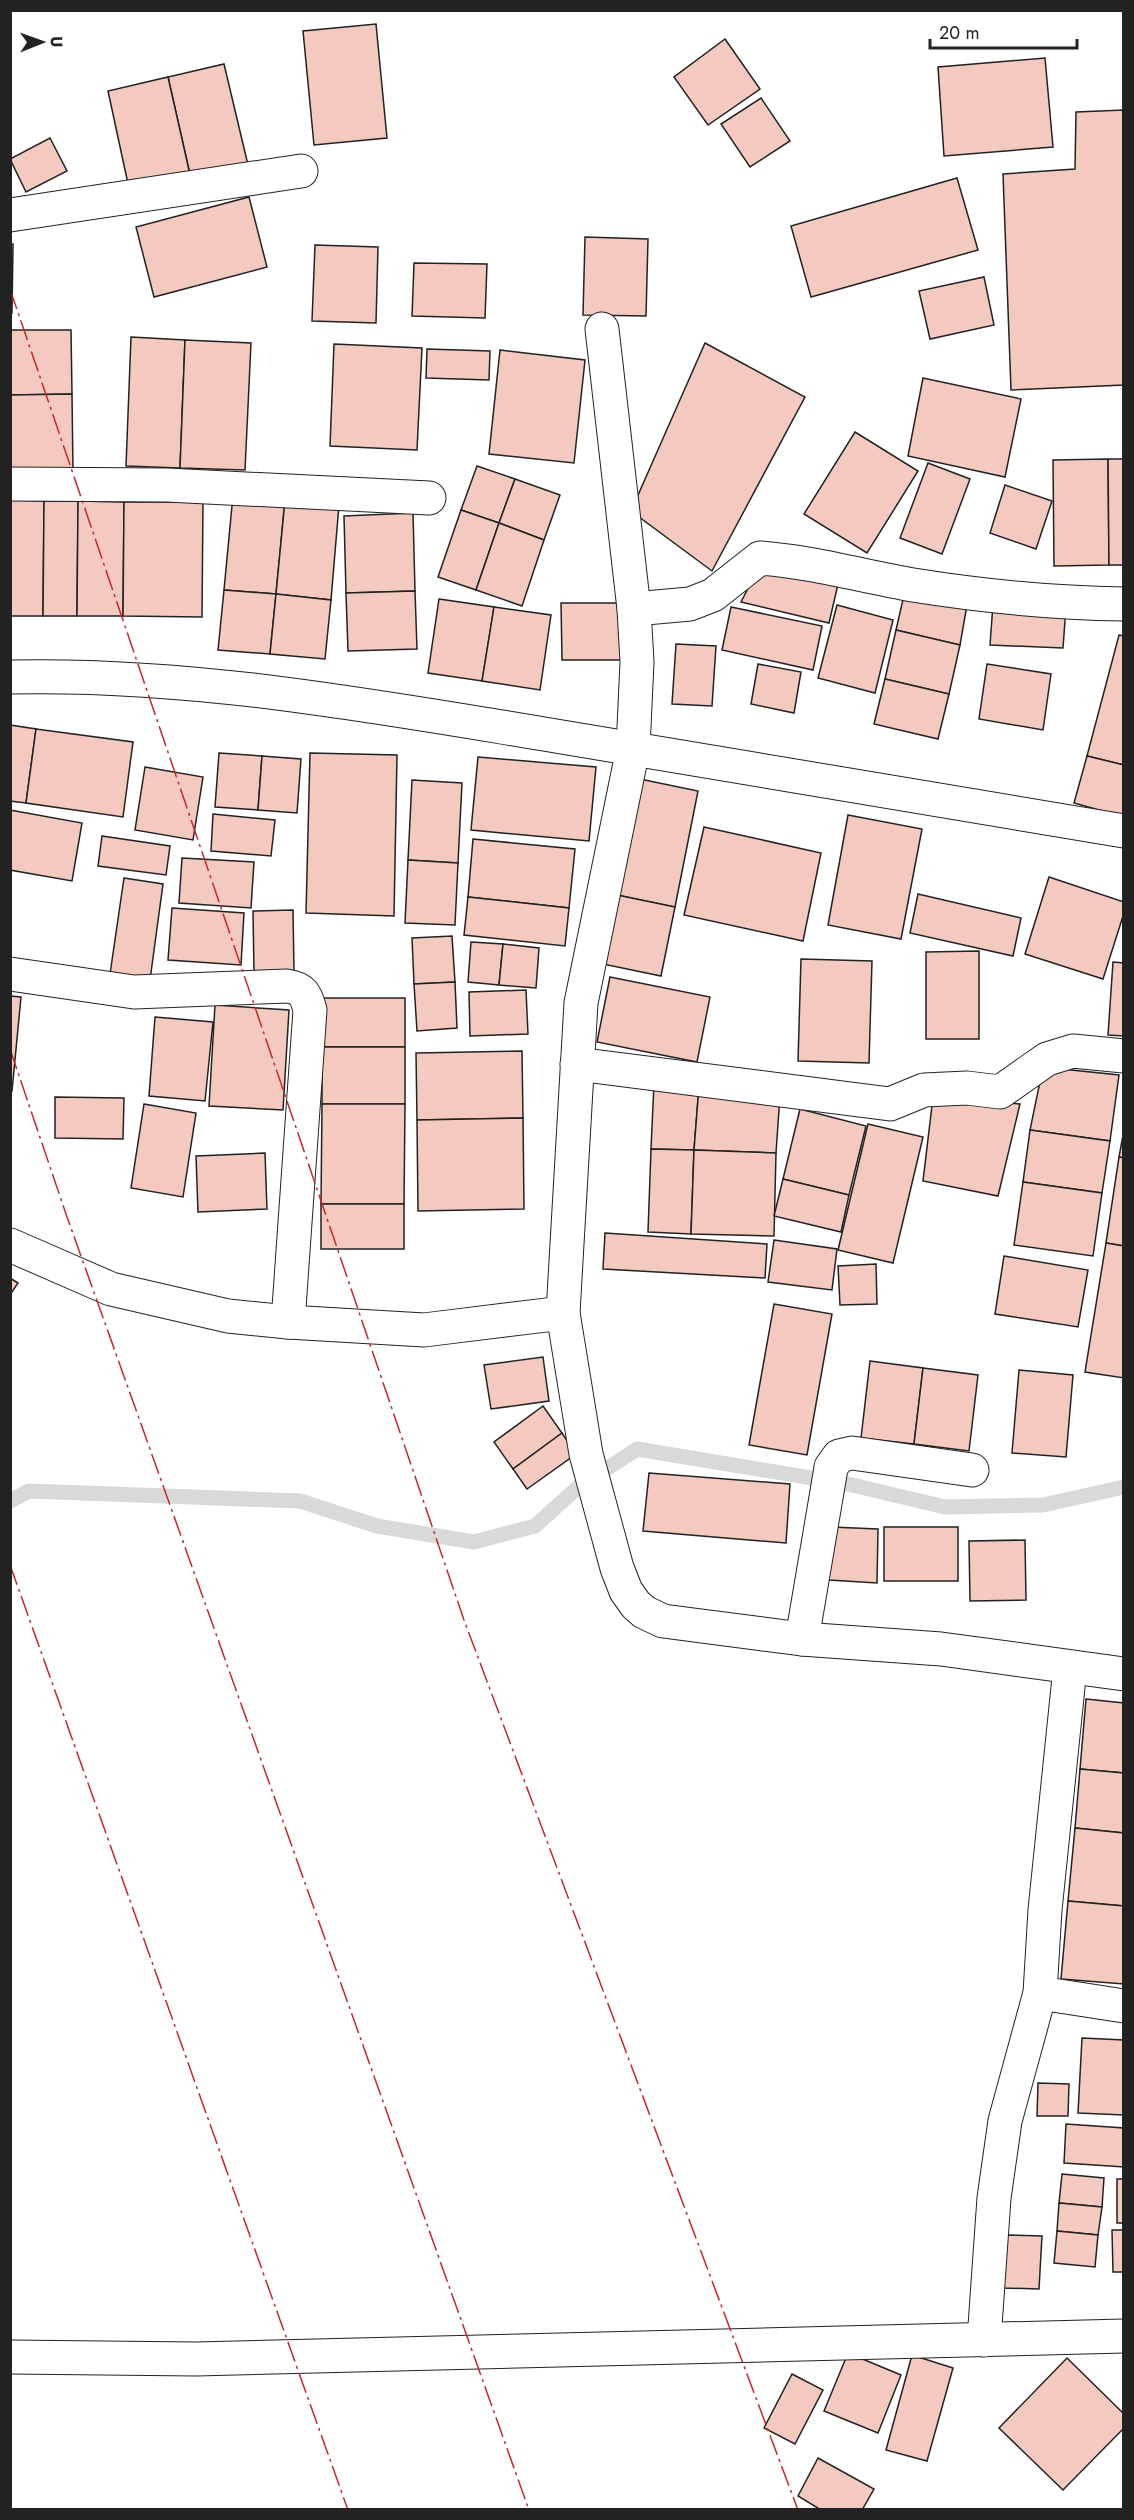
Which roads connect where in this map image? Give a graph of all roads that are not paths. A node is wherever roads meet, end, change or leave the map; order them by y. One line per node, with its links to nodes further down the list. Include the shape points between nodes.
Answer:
1 (301, 171): 2 (street)
2 (10, 215)
3 (602, 329): 7 (street)
4 (10, 484): 5 (street, via 167,485)
5 (429, 498)
6 (1124, 604): 7 (street, via 936,588 760,558 713,595 690,604)
7 (634, 609): 9 (street, via 637,662)
8 (10, 676): 9 (street, via 245,688)
9 (633, 749): 10 (street); 13 (street, via 581,1003)
10 (1124, 831)
11 (10, 974): 16 (street, via 134,992 287,986 306,995 310,1010)
12 (1124, 1056): 13 (street, via 1073,1051 1047,1059 1000,1092 967,1088 924,1090 890,1104)
13 (577, 1064): 15 (street)
14 (10, 1245): 16 (street, via 111,1289 228,1316)
15 (563, 1313): 16 (street, via 424,1330); 18 (street, via 586,1454 626,1591 644,1612 663,1621)
16 (288, 1322)
17 (972, 1470): 18 (street, via 852,1453 839,1456 831,1467)
18 (802, 1639): 19 (street, via 940,1650)
19 (1070, 1668): 20 (street); 21 (street)
20 (1124, 1674)
21 (1040, 1993): 22 (street); 24 (street, via 1005,2121 994,2198)
22 (1124, 2006)
23 (1124, 2336): 24 (street)
24 (984, 2340): 25 (street, via 196,2359)
25 (10, 2357)

